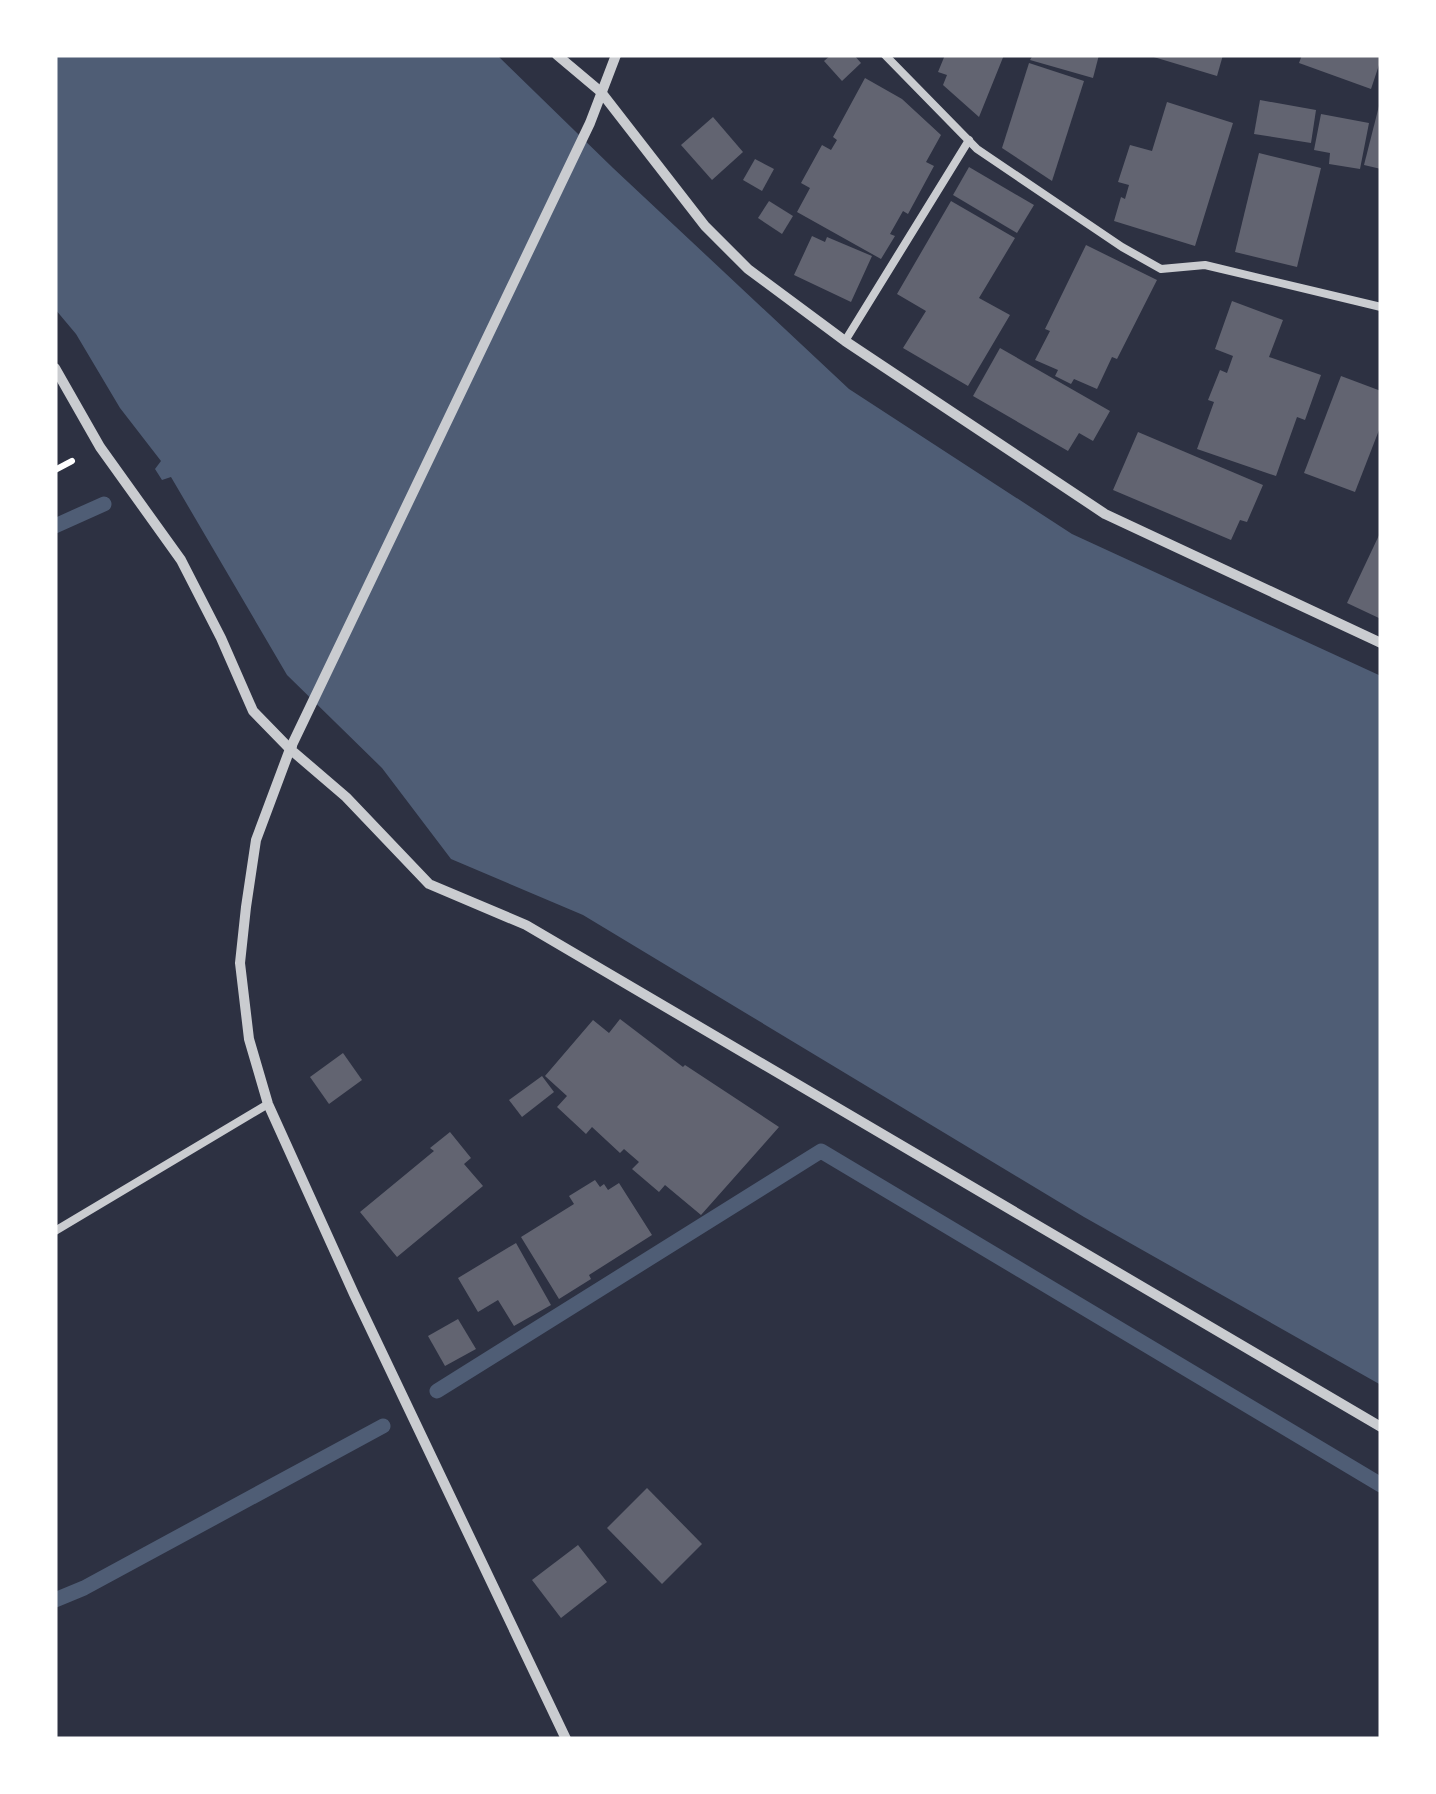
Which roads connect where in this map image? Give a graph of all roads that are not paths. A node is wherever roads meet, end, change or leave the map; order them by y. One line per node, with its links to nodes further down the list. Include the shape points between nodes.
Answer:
1 (557, 55): 4 (street)
2 (616, 55): 4 (street)
3 (885, 55): 5 (lane)
4 (601, 92): 7 (street, via 748,270); 10 (street)
5 (970, 140): 6 (lane, via 1162,269 1206,265); 7 (lane)
6 (1381, 307)
7 (845, 341): 9 (street, via 1104,514)
8 (55, 368): 10 (street, via 100,447 181,560 253,710)
9 (1381, 643)
10 (290, 749): 11 (street, via 256,840 240,963 249,1039); 13 (street, via 428,884 526,926)
11 (268, 1104): 12 (lane); 14 (street)
12 (55, 1231)
13 (1381, 1428)
14 (566, 1739)

